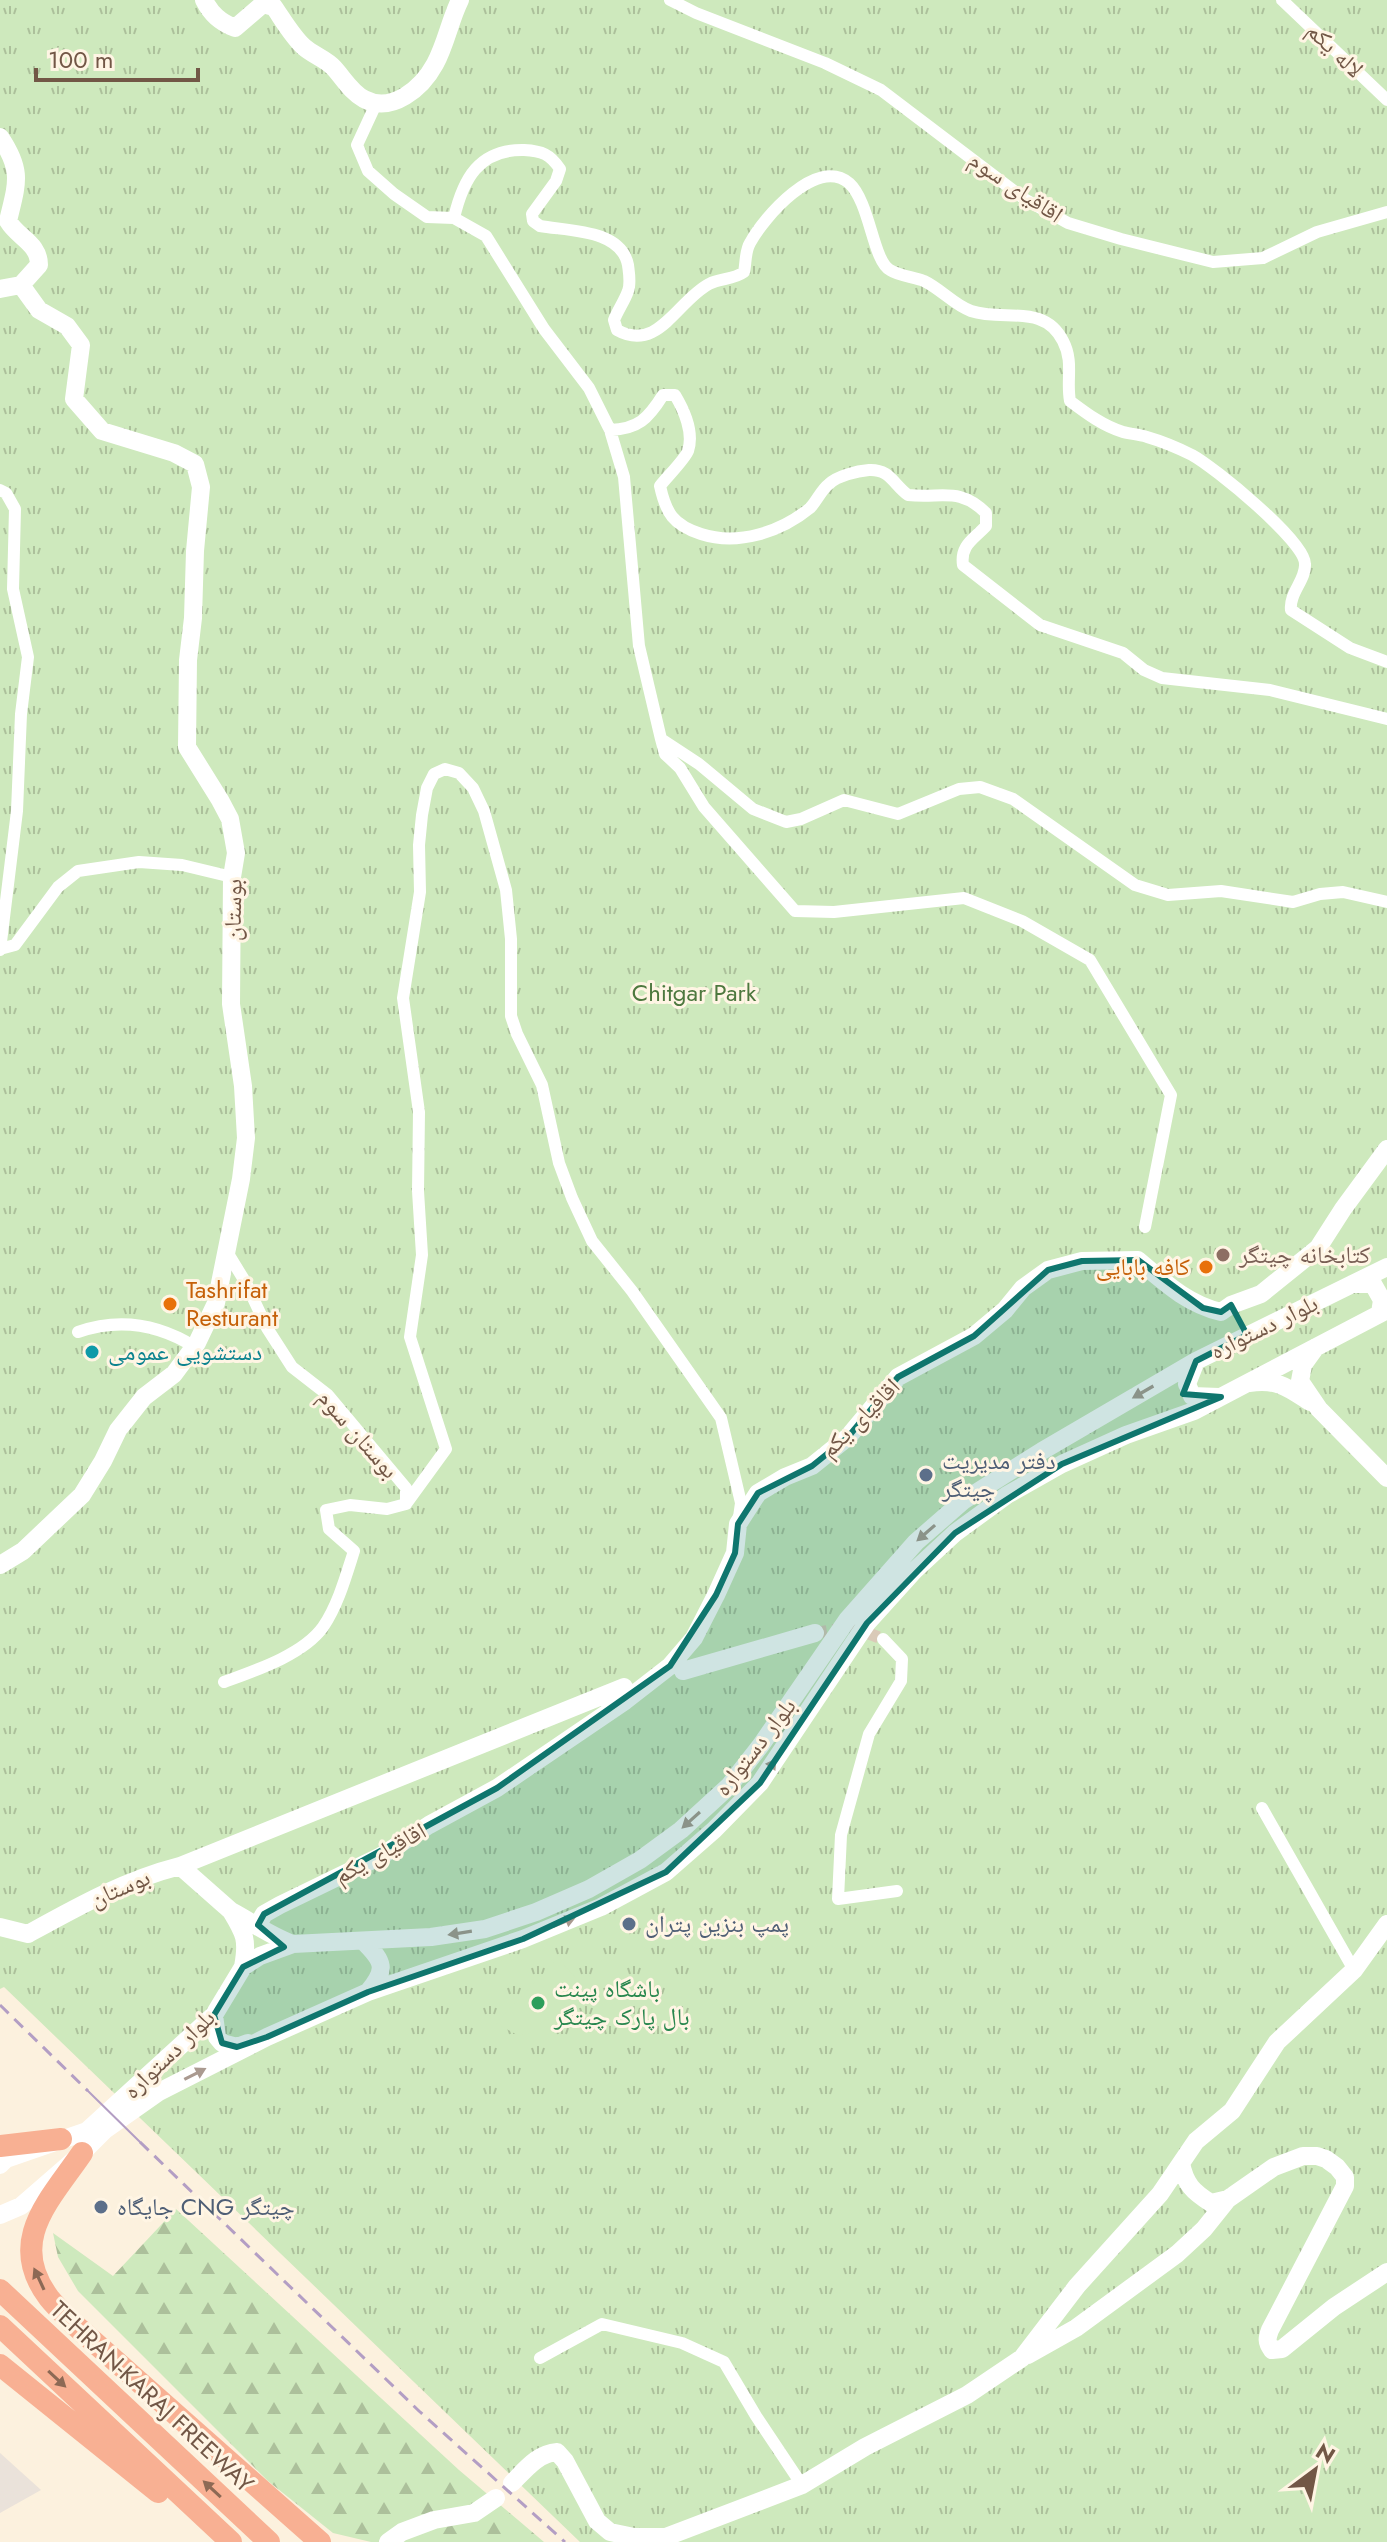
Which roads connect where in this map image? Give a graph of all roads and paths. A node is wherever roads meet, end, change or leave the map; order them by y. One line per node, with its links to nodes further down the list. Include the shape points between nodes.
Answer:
1 (204, 0): 6 (street, via 209,11 235,28 263,4 274,7 305,48)
2 (460, 0): 6 (street, via 434,65 420,83 405,97)
3 (670, 0): 8 (street, اقاقیای سوم, via 881,90 1026,200 1068,223 1121,239 1213,262 1263,258 1317,232)
4 (1282, 0): 5 (street, لاله یکم)
5 (1387, 100)
6 (376, 104): 9 (street, via 357,145 368,171 427,217)
7 (0, 137): 10 (street, via 14,157 19,177 8,221 39,254 39,265)
8 (1387, 212)
9 (454, 218): 12 (street, via 486,236 544,329 589,388); 14 (street, via 459,196 486,158 524,150 553,158 560,169 532,214 533,221 610,239 620,248 630,275 614,320 617,330 629,337 652,334 691,296 744,272 748,245 811,179 831,176 848,183 870,220 880,260 890,270 926,282 969,310 1050,323 1070,357 1070,401 1107,426 1193,455 1216,472 1301,549 1305,564 1291,610 1350,648)
10 (21, 285): 11 (street); 17 (street, بوستان, via 39,310 67,326 81,345 74,399 102,431 195,464 201,487 187,747 230,819 236,853)
11 (0, 289)
12 (610, 430): 15 (street, via 629,429 663,395 675,395 684,410 688,452 660,486 666,510 698,533 721,539 765,533 809,508 840,477 882,471 908,495 958,494 973,500 986,513 986,526 967,543 963,565 1040,625 1123,653 1162,678 1270,690); 16 (street, via 624,477 639,646)
13 (0, 490): 19 (street, via 15,509 13,589 28,657)
14 (1387, 662)
15 (1387, 719)
16 (661, 739): 18 (street, via 753,809 786,822 844,800 898,814 959,789 980,787 1013,799 1135,885 1168,895 1221,891 1293,902 1343,892); 21 (street, via 665,754 704,807 795,911 964,898 1022,921 1090,960 1171,1095)
17 (232, 877): 19 (street, via 139,862 78,871 58,887 15,945); 22 (street, بوستان, via 231,1004 246,1138)
18 (1387, 902)
19 (0, 950)
20 (1387, 1149): 25 (street, اقاقیای یکم, via 1318,1248)
21 (1145, 1227)
22 (227, 1252): 32 (street, بوستان, via 216,1303); 38 (street, بوستان سوم, via 292,1367 328,1395 406,1488)
23 (1387, 1267): 24 (street, بلوار دستواره)
24 (1352, 1284): 27 (street, via 1373,1284); 28 (street, بلوار دستواره)
25 (1261, 1294): 26 (street, اقاقیای یکم); 28 (street)
26 (1231, 1305): 30 (street); 39 (street, اقاقیای یکم, via 1221,1312 1203,1308 1138,1260 1082,1261 1048,1270 974,1336 898,1377 848,1437 812,1466 758,1493)
27 (1384, 1312): 31 (street, بلوار دستواره)
28 (1275, 1321): 30 (street, بلوار دستواره)
29 (78, 1332): 32 (street, via 99,1324 131,1324 164,1331)
30 (1247, 1335): 33 (street, بلوار دستواره)
31 (1316, 1346): 34 (street, بلوار دستواره); 36 (street, via 1300,1381)
32 (195, 1347): 40 (street, بوستان, via 118,1430 82,1495 23,1551)
33 (1196, 1361): 35 (street, via 1187,1384 1192,1396); 53 (street, بلوار دستواره, one-way to 53, via 963,1501 916,1542 847,1620 729,1786 640,1860 589,1889 485,1929)
34 (1242, 1384): 35 (street, بلوار دستواره); 36 (street, via 1269,1381 1287,1386)
35 (1221, 1397): 57 (street, بلوار دستواره, one-way to 35, via 523,1939 601,1907 666,1872 760,1783 867,1623 955,1533 1062,1464)
36 (1319, 1409): 37 (street)
37 (1387, 1478)
38 (406, 1504): 39 (street, via 446,1449 410,1337 422,1255 419,1112 403,998 420,892 422,815 427,788 434,774 445,769 459,773 473,788 484,811 506,890 511,1016 542,1085 572,1198 592,1241 721,1418 741,1503); 44 (street, بوستان سوم, via 326,1510 329,1529 354,1551 322,1630 266,1667)
39 (738, 1524): 51 (street, اقاقیای یکم, via 735,1553 716,1595 694,1638 670,1666 497,1788 381,1856 264,1914)
40 (0, 1565)
41 (815, 1633): 43 (street)
42 (883, 1639): 48 (street, via 902,1659 901,1681 869,1734 841,1835 838,1899)
43 (683, 1671)
44 (224, 1682)
45 (624, 1687): 47 (street)
46 (1262, 1808): 56 (street)
47 (180, 1866): 49 (street, بوستان); 52 (street, بوستان, via 120,1885 28,1934)
48 (897, 1891)
49 (231, 1911): 51 (street); 55 (street, via 247,1945)
50 (1387, 1924): 56 (street)
51 (258, 1925): 54 (street)
52 (0, 1927)
53 (364, 1942): 54 (street, بلوار دستواره); 57 (street, via 382,1967)
54 (293, 1944): 55 (street, بلوار دستواره)
55 (243, 1967): 58 (street, بلوار دستواره)
56 (1354, 1970): 64 (street, via 1277,2042 1232,2111 1196,2141)
57 (368, 1992): 59 (street, بلوار دستواره)
58 (214, 2015): 59 (street, via 222,2043 237,2047); 60 (street, بلوار دستواره)
59 (267, 2037): 60 (street, بلوار دستواره, one-way to 59)
60 (96, 2130): 61 (street); 63 (street)
61 (61, 2139): 62 (highway); 65 (street)
62 (0, 2146)
63 (82, 2153): 67 (street, via 21,2206); 77 (highway, one-way to 63, via 49,2298 32,2262 31,2236)
64 (1181, 2163): 66 (street, via 1184,2180 1196,2194 1211,2203); 72 (street)
65 (0, 2165)
66 (1228, 2199): 68 (street, via 1274,2167 1303,2156 1326,2159 1345,2177 1266,2339 1272,2350 1282,2349); 72 (street, via 1177,2254 1076,2328)
67 (0, 2215)
68 (1387, 2272)
69 (0, 2290): 80 (highway, TEHRAN-KARAJ FREEWAY, one-way to 69)
70 (0, 2326): 79 (highway, one-way to 79)
71 (540, 2358): 75 (street, via 602,2324 682,2343 724,2362)
72 (1022, 2358): 75 (street, via 967,2395)
73 (0, 2365): 78 (highway)
74 (512, 2483): 75 (street, via 531,2463 557,2452 597,2521 610,2532 634,2537 666,2537)
75 (802, 2485)
76 (496, 2498): 81 (street, via 474,2513 434,2520)
77 (320, 2541)
78 (221, 2542)
79 (231, 2542)
80 (269, 2542)
81 (388, 2542)

